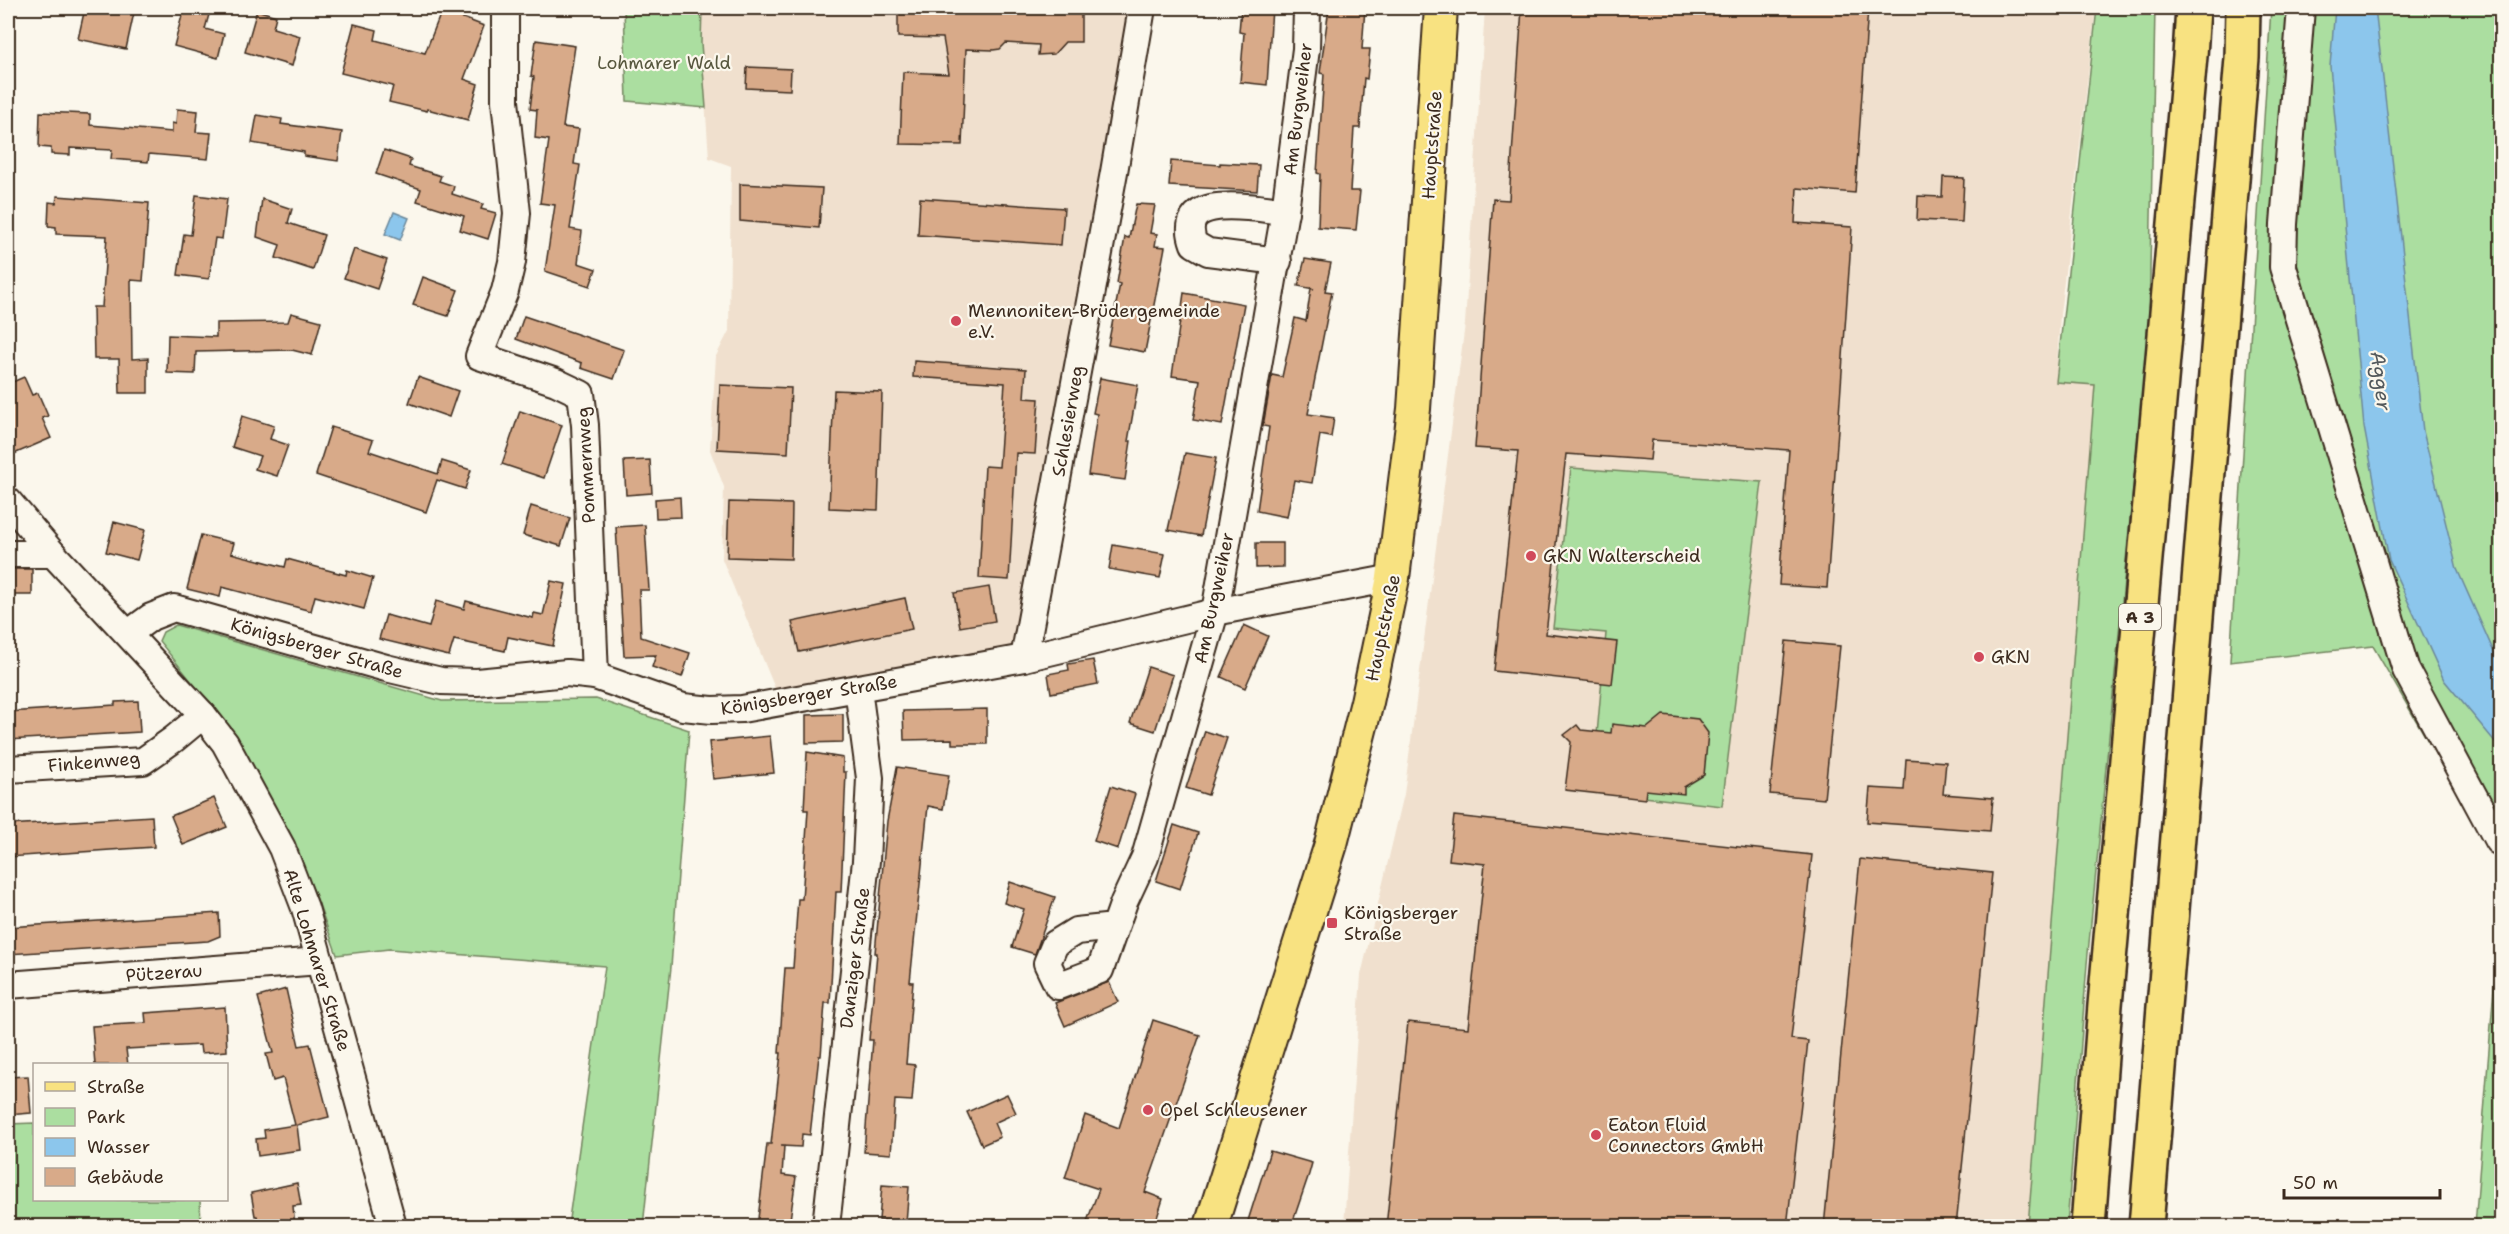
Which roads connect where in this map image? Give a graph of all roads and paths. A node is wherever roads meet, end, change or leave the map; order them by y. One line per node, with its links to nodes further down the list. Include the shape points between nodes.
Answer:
1 (505, 8): 17 (street, Pommernweg, via 506,101 517,213 505,291 479,356 581,394)
2 (1142, 8): 16 (street, Schlesierweg)
3 (1307, 8): 8 (street, Am Burgweiher, via 1306,49)
4 (1441, 8): 13 (main road, Hauptstraße, via 1414,409)
5 (2193, 8): 28 (highway, A 3, via 2104,1005)
6 (2243, 8): 29 (highway)
7 (2301, 8): 21 (street, via 2283,267 2406,670)
8 (1286, 211): 9 (street, Am Burgweiher); 9 (street, via 1224,206 1202,209 1192,219 1189,232 1194,244 1208,252)
9 (1278, 261): 14 (street, Am Burgweiher)
10 (8, 501): 12 (street, Alte Lohmarer Straße)
11 (8, 554): 12 (street)
12 (53, 554): 15 (street, Alte Lohmarer Straße)
13 (1393, 578): 14 (street, Königsberger Straße); 27 (main road, Hauptstraße, via 1331,844)
14 (1215, 612): 16 (street, Königsberger Straße); 22 (street, Am Burgweiher, via 1145,857)
15 (129, 633): 17 (street, Königsberger Straße, via 150,617 174,608 441,681 477,682 567,673); 19 (street, Alte Lohmarer Straße)
16 (1024, 658): 18 (street, Königsberger Straße)
17 (595, 676): 18 (street, Königsberger Straße, via 683,707 712,710 742,709)
18 (858, 689): 26 (street, Danziger Straße, via 870,778 866,861)
19 (202, 715): 20 (street, Finkenweg, via 142,761); 23 (street, Alte Lohmarer Straße, via 225,743 282,848)
20 (8, 769)
21 (2498, 841)
22 (1115, 927)
23 (320, 961): 24 (street, Pützerau); 25 (street, Alte Lohmarer Straße)
24 (8, 985)
25 (393, 1227)
26 (826, 1227)
27 (1211, 1227)
28 (2088, 1227)
29 (2146, 1227)

